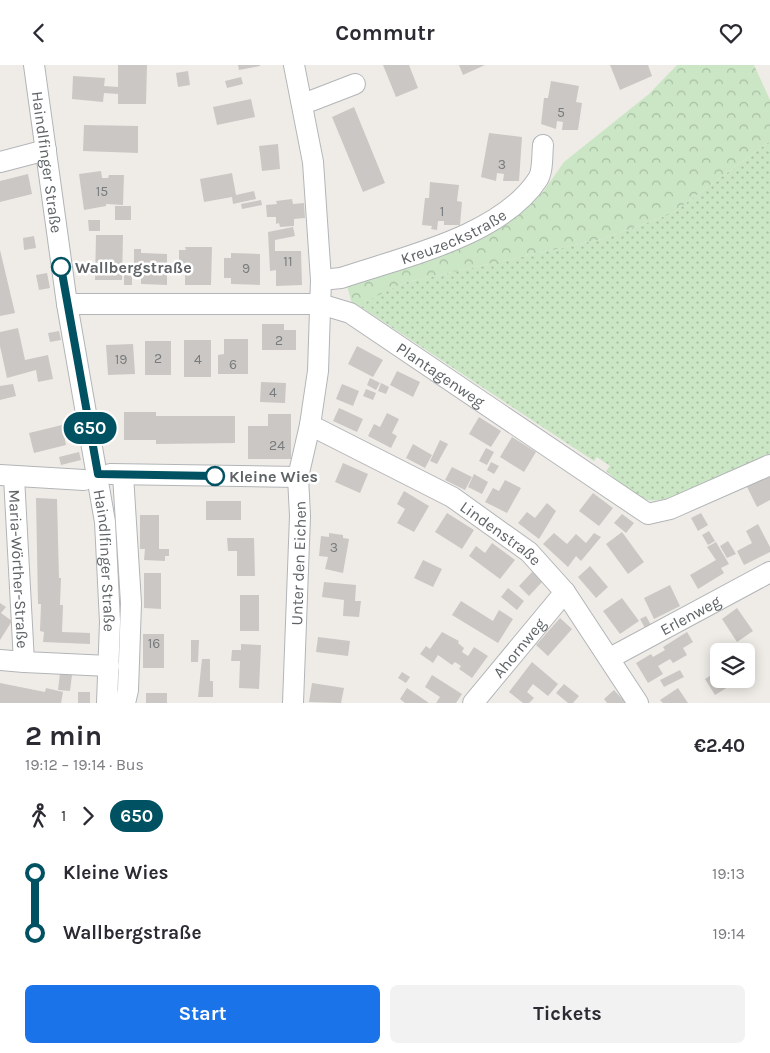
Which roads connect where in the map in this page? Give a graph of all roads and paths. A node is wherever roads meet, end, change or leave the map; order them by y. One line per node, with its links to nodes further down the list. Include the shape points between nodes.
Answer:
1 (34, 65): 6 (street, Haindlfinger Straße)
2 (294, 65): 4 (street)
3 (355, 84): 4 (street, via 311,101)
4 (302, 101): 8 (street, via 315,181)
5 (543, 145): 8 (street, Kreuzeckstraße, via 539,177 512,208 474,232 341,278)
6 (46, 150): 7 (street); 9 (street, Haindlfinger Straße)
7 (0, 162)
8 (321, 280): 10 (street)
9 (67, 304): 10 (street); 15 (street, Haindlfinger Straße)
10 (320, 304): 11 (street, Unter den Eichen, via 318,371); 12 (street, Plantagenweg, via 350,313 648,514 670,509)
11 (310, 425): 16 (street, Unter den Eichen); 18 (street, Lindenstraße, via 472,510 529,552)
12 (770, 465)
13 (123, 475): 15 (street); 16 (street); 24 (street, via 131,603)
14 (7, 476): 15 (street); 21 (street, Maria-Wörther-Straße)
15 (91, 477): 22 (street, Haindlfinger Straße, via 107,547)
16 (298, 477): 25 (street, Unter den Eichen, via 300,516)
17 (770, 571): 19 (street, Erlenweg)
18 (565, 592): 19 (street, Lindenstraße); 26 (street, Ahornweg)
19 (610, 658): 27 (street, Lindenstraße)
20 (0, 660): 21 (street, Maria-Wörther-Straße)
21 (24, 662): 22 (street, Maria-Wörther-Straße)
22 (109, 666): 23 (street, Haindlfinger Straße)
23 (107, 703)
24 (125, 703)
25 (293, 703)
26 (473, 703)
27 (638, 703)

